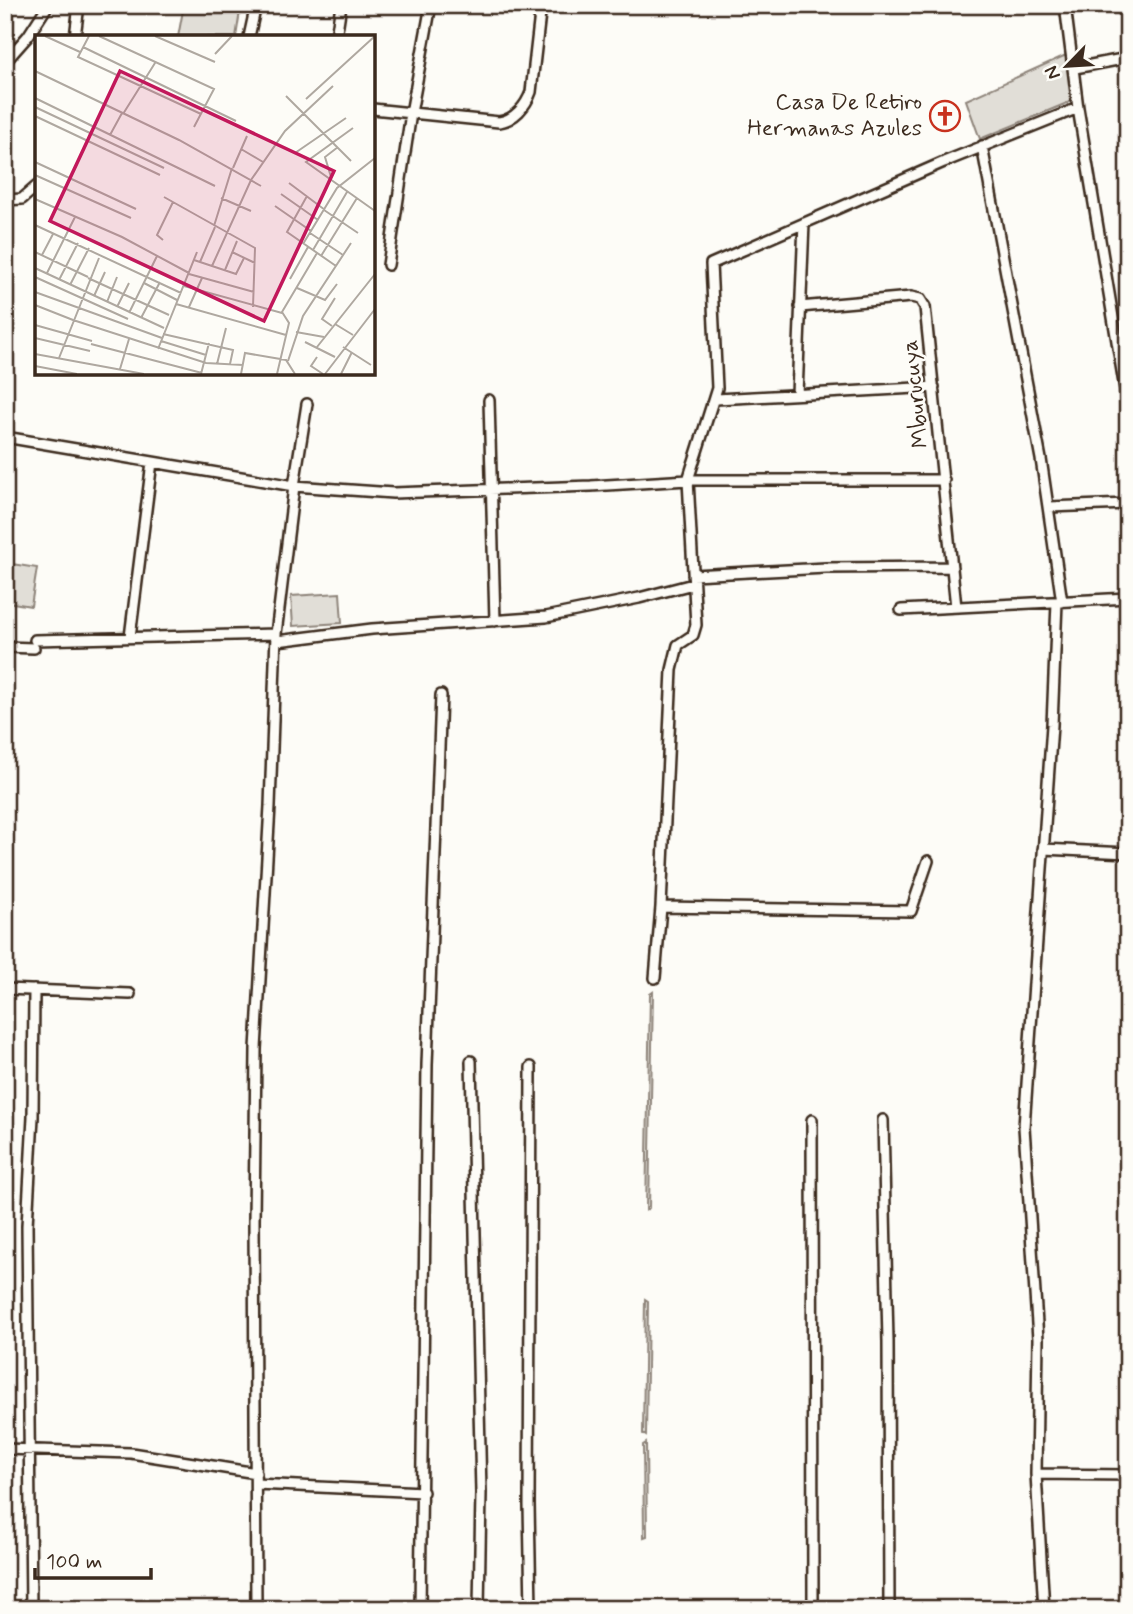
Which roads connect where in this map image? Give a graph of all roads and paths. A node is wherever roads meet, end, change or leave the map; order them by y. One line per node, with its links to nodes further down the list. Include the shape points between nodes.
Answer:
1 (48, 5): 12 (street)
2 (79, 5): 8 (street)
3 (256, 5): 9 (street)
4 (341, 5): 10 (street)
5 (431, 5): 16 (street)
6 (541, 5): 16 (street, via 531,92 509,120)
7 (1065, 5): 13 (street)
8 (75, 35)
9 (249, 35)
10 (336, 35)
11 (1128, 58): 13 (street)
12 (5, 62)
13 (1074, 68): 15 (street)
14 (374, 108): 16 (street)
15 (1078, 108): 17 (street); 28 (street)
16 (411, 113): 21 (street)
17 (982, 146): 20 (street); 36 (street)
18 (35, 188): 19 (street, via 22,199)
19 (5, 200)
20 (804, 223): 22 (street); 25 (street, via 711,264)
21 (388, 265)
22 (800, 307): 23 (street, Mburucuya, via 920,299 927,313); 24 (street)
23 (934, 387): 24 (street); 32 (street, Mburucuya)
24 (797, 394): 25 (street)
25 (716, 398): 31 (street)
26 (489, 400): 34 (street)
27 (307, 404): 33 (street)
28 (1128, 407)
29 (5, 437): 30 (street)
30 (152, 462): 33 (street); 44 (street)
31 (688, 480): 32 (street); 34 (street); 38 (street)
32 (944, 480): 37 (street, Mburucuya)
33 (294, 486): 34 (street, via 393,493); 45 (street)
34 (491, 488): 43 (street)
35 (1128, 504): 36 (street)
36 (1049, 507): 40 (street)
37 (952, 567): 38 (street, via 825,568); 41 (street, Mburucuya)
38 (693, 580): 43 (street, via 546,617); 51 (street, via 696,625 694,633 678,645 672,670)
39 (1128, 598): 40 (street)
40 (1060, 602): 41 (street); 48 (street)
41 (956, 607): 42 (street)
42 (901, 610)
43 (495, 621): 45 (street)
44 (130, 637): 45 (street); 46 (street)
45 (277, 637): 62 (street, via 254,1100)
46 (5, 647)
47 (441, 695): 66 (street, via 427,1065)
48 (1043, 849): 49 (street); 63 (street, via 1024,1127 1038,1339)
49 (1128, 853)
50 (928, 860): 51 (street, via 911,911)
51 (661, 907): 52 (street)
52 (655, 978)
53 (5, 989): 54 (street)
54 (34, 990): 55 (street); 61 (street, via 27,1226)
55 (130, 994)
56 (471, 1061): 70 (street, via 481,1503)
57 (531, 1067): 71 (street)
58 (811, 1120): 72 (street)
59 (883, 1120): 73 (street)
60 (5, 1449): 61 (street)
61 (29, 1451): 62 (street, via 131,1453); 67 (street)
62 (256, 1473): 65 (street)
63 (1037, 1474): 64 (street); 74 (street)
64 (1128, 1475)
65 (256, 1484): 66 (street); 68 (street)
66 (423, 1492): 69 (street)
67 (31, 1609)
68 (256, 1609)
69 (420, 1609)
70 (479, 1609)
71 (531, 1609)
72 (813, 1609)
73 (889, 1609)
74 (1044, 1609)

